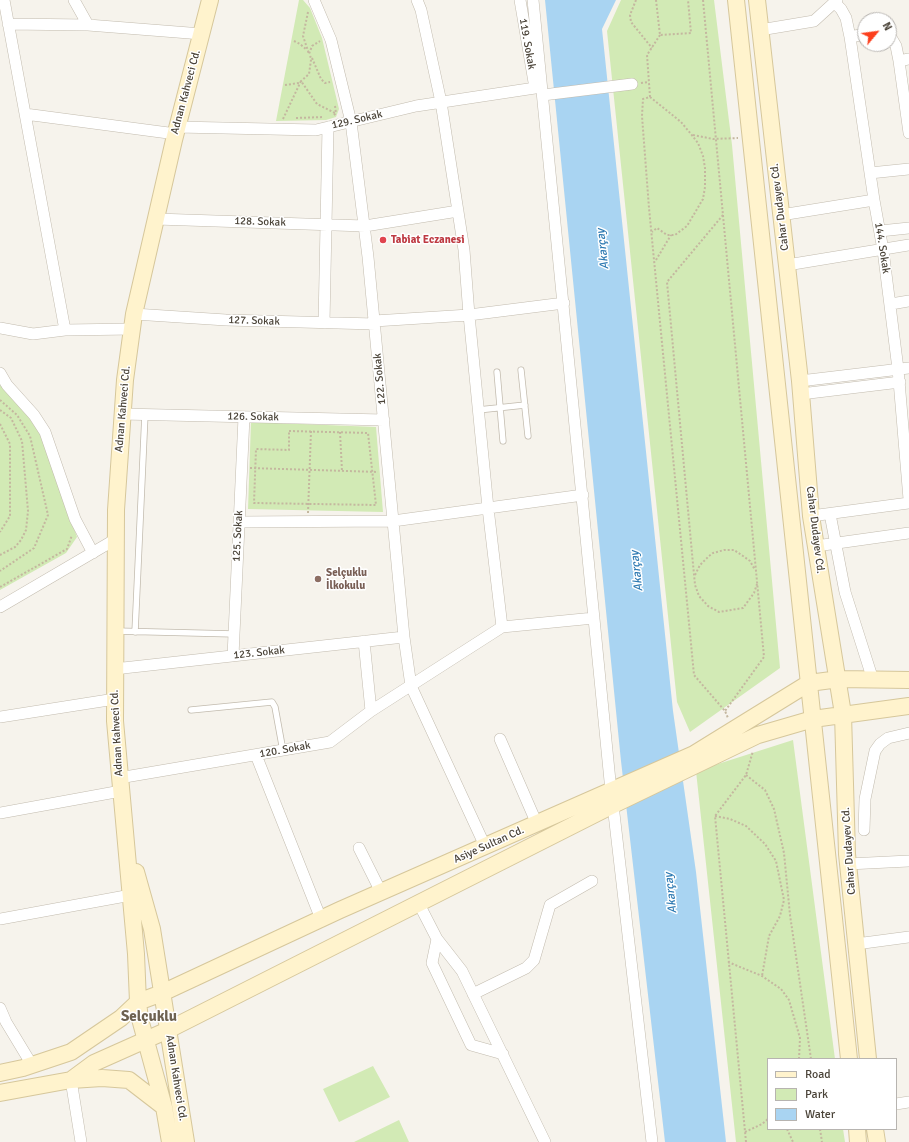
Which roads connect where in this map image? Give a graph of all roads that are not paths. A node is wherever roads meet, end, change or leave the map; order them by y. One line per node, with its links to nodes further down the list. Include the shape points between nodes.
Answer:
1 (4, 0): 11 (street)
2 (74, 0): 12 (street)
3 (210, 0): 14 (main road, Adnan Kahveci Cd.)
4 (314, 0): 24 (street, 122. Sokak, via 331,40)
5 (417, 0): 21 (street)
6 (520, 0): 20 (street, 119. Sokak)
7 (533, 0): 20 (street)
8 (736, 0): 91 (main road, Cahar Dudayev Cd.)
9 (757, 0): 13 (main road, Cahar Dudayev Cd.)
10 (836, 1): 13 (street, via 814,21); 16 (street, 144. Sokak, via 846,18)
11 (8, 24): 12 (street); 22 (street)
12 (88, 25): 14 (street)
13 (760, 30): 31 (main road, Cahar Dudayev Cd.)
14 (202, 34): 25 (main road, Adnan Kahveci Cd.)
15 (857, 36): 16 (street)
16 (850, 37): 28 (street, 144. Sokak)
17 (897, 48): 18 (street)
18 (904, 60): 26 (street)
19 (632, 84): 20 (street, 129. Sokak)
20 (539, 92): 21 (street, 129. Sokak); 41 (street)
21 (441, 102): 24 (street, 129. Sokak); 30 (street)
22 (25, 114): 25 (street, 129. Sokak); 48 (street)
23 (326, 122): 24 (street, 129. Sokak); 25 (street, 129. Sokak, via 316,130 280,124); 33 (street)
24 (352, 122): 34 (street, 122. Sokak)
25 (176, 130): 32 (main road, Adnan Kahveci Cd.)
26 (909, 133)
27 (909, 169): 28 (street)
28 (870, 173): 29 (street, 144. Sokak)
29 (874, 200): 31 (street); 36 (street, 144. Sokak)
30 (458, 211): 34 (street, 128. Sokak); 43 (street)
31 (781, 215): 39 (main road, Cahar Dudayev Cd.)
32 (156, 219): 33 (street, 128. Sokak); 44 (main road, Adnan Kahveci Cd.)
33 (325, 224): 34 (street, 128. Sokak); 45 (street)
34 (365, 226): 46 (street, 122. Sokak)
35 (909, 228): 36 (street)
36 (880, 231): 38 (street, 144. Sokak)
37 (909, 245): 38 (street)
38 (883, 250): 39 (street); 42 (street, 144. Sokak)
39 (787, 265): 54 (main road, Cahar Dudayev Cd.)
40 (909, 301): 42 (street)
41 (564, 303): 43 (street, 127. Sokak); 65 (street)
42 (891, 304): 49 (street, 144. Sokak)
43 (469, 316): 46 (street, 127. Sokak); 57 (street)
44 (133, 321): 45 (street, 127. Sokak); 48 (street, 127. Sokak); 58 (main road, Adnan Kahveci Cd., via 124,380)
45 (324, 323): 46 (street, 127. Sokak)
46 (375, 323): 61 (street, 122. Sokak)
47 (0, 328): 48 (street, 127. Sokak, via 33,334)
48 (65, 330)
49 (904, 368): 53 (street, 144. Sokak); 54 (street)
50 (521, 370): 55 (lane)
51 (497, 372): 56 (lane)
52 (0, 373): 77 (street, via 45,432 75,519)
53 (900, 382): 54 (street); 64 (street, 144. Sokak)
54 (800, 387): 70 (main road, Cahar Dudayev Cd.)
55 (525, 405): 56 (lane); 62 (lane)
56 (500, 407): 57 (lane); 63 (lane)
57 (478, 410): 68 (street)
58 (122, 414): 59 (street, 126. Sokak); 74 (main road, Adnan Kahveci Cd.)
59 (145, 414): 60 (street, 126. Sokak); 82 (lane)
60 (244, 417): 61 (street, 126. Sokak); 72 (street, 125. Sokak)
61 (384, 420): 71 (street, 122. Sokak)
62 (528, 436)
63 (503, 441)
64 (907, 451): 66 (street, 144. Sokak)
65 (583, 495): 68 (street); 79 (street)
66 (909, 499)
67 (909, 503): 69 (street)
68 (488, 508): 71 (street); 80 (street)
69 (830, 514): 70 (street); 75 (street)
70 (811, 516): 76 (main road, Cahar Dudayev Cd.)
71 (393, 521): 72 (street); 84 (street, 122. Sokak)
72 (239, 522): 83 (street, 125. Sokak)
73 (909, 533): 75 (street)
74 (116, 539): 77 (street); 81 (main road, Adnan Kahveci Cd.)
75 (835, 543): 76 (street); 89 (street, via 845,592)
76 (816, 546): 88 (main road, Cahar Dudayev Cd.)
77 (93, 553): 78 (street)
78 (0, 606)
79 (594, 618): 80 (street); 106 (street)
80 (502, 627): 92 (street, 120. Sokak)
81 (114, 631): 82 (lane); 87 (main road, Adnan Kahveci Cd.)
82 (135, 632): 83 (lane)
83 (234, 634): 86 (street, 125. Sokak)
84 (404, 637): 85 (street, 123. Sokak); 92 (street, 122. Sokak)
85 (364, 641): 86 (street, 123. Sokak); 96 (street)
86 (233, 656): 87 (street, 123. Sokak)
87 (114, 669): 93 (main road, Adnan Kahveci Cd.)
88 (839, 680): 89 (main road); 91 (main road); 97 (main road, Cahar Dudayev Cd.)
89 (873, 680): 90 (main road)
90 (909, 680)
91 (809, 683): 99 (main road, Cahar Dudayev Cd.); 104 (main road, Asiye Sultan Cd., via 734,729)
92 (411, 686): 96 (street, 120. Sokak); 111 (street, 122. Sokak)
93 (114, 699): 98 (street); 105 (main road, Adnan Kahveci Cd.)
94 (909, 706): 97 (main road, Asiye Sultan Cd.)
95 (191, 710): 102 (lane, via 272,702)
96 (371, 711): 102 (street, 120. Sokak, via 330,742)
97 (843, 714): 99 (main road, Asiye Sultan Cd.); 114 (main road, Cahar Dudayev Cd.)
98 (0, 717)
99 (813, 719): 104 (main road, Asiye Sultan Cd., via 758,735); 131 (main road, Cahar Dudayev Cd.)
100 (909, 733): 110 (street, via 888,738 875,751 865,799)
101 (500, 739): 108 (street)
102 (283, 751): 103 (street, 120. Sokak)
103 (256, 755): 105 (street, 120. Sokak); 120 (street)
104 (695, 760): 106 (main road, Asiye Sultan Cd.)
105 (120, 784): 107 (street, 120. Sokak); 109 (main road, Adnan Kahveci Cd.)
106 (617, 796): 108 (main road, Asiye Sultan Cd.); 118 (main road, Asiye Sultan Cd.); 146 (street)
107 (0, 813)
108 (537, 824): 111 (main road, Asiye Sultan Cd.)
109 (124, 828): 117 (main road, Adnan Kahveci Cd.); 124 (main road, Adnan Kahveci Cd., via 152,930)
110 (864, 830)
111 (485, 846): 116 (main road, Asiye Sultan Cd.)
112 (359, 848): 116 (street)
113 (909, 861): 114 (street)
114 (848, 864): 123 (main road, Cahar Dudayev Cd.)
115 (592, 881): 125 (street, via 550,904 534,960 526,968)
116 (381, 892): 120 (main road, Asiye Sultan Cd.)
117 (131, 895): 119 (street); 126 (main road, Adnan Kahveci Cd.)
118 (419, 904): 122 (street); 128 (main road, Asiye Sultan Cd.)
119 (0, 919)
120 (321, 919): 124 (main road, Asiye Sultan Cd.)
121 (909, 937): 123 (street)
122 (437, 939): 125 (street, via 462,971); 130 (street, via 432,963 471,1045)
123 (856, 944): 132 (main road, Cahar Dudayev Cd.)
124 (162, 993): 126 (main road, Asiye Sultan Cd.); 128 (main road, Adnan Kahveci Cd.)
125 (473, 994): 130 (street)
126 (138, 1002): 129 (main road, Adnan Kahveci Cd.); 133 (main road, via 120,1018 71,1052)
127 (0, 1008): 133 (street)
128 (168, 1030): 129 (main road, Asiye Sultan Cd.); 144 (main road, Adnan Kahveci Cd.)
129 (145, 1039): 135 (main road, via 94,1063); 139 (main road, Adnan Kahveci Cd.)
130 (502, 1054): 145 (street)
131 (849, 1058)
132 (868, 1058)
133 (32, 1065): 134 (main road)
134 (0, 1073)
135 (71, 1080): 136 (main road); 139 (main road, via 129,1080); 142 (street)
136 (0, 1093)
137 (909, 1102): 138 (street)
138 (897, 1104)
139 (164, 1107): 143 (main road, Adnan Kahveci Cd.)
140 (857, 1130): 147 (main road)
141 (875, 1130): 148 (main road)
142 (81, 1142)
143 (170, 1142)
144 (186, 1142)
145 (545, 1142)
146 (652, 1142)
147 (858, 1142)
148 (877, 1142)

